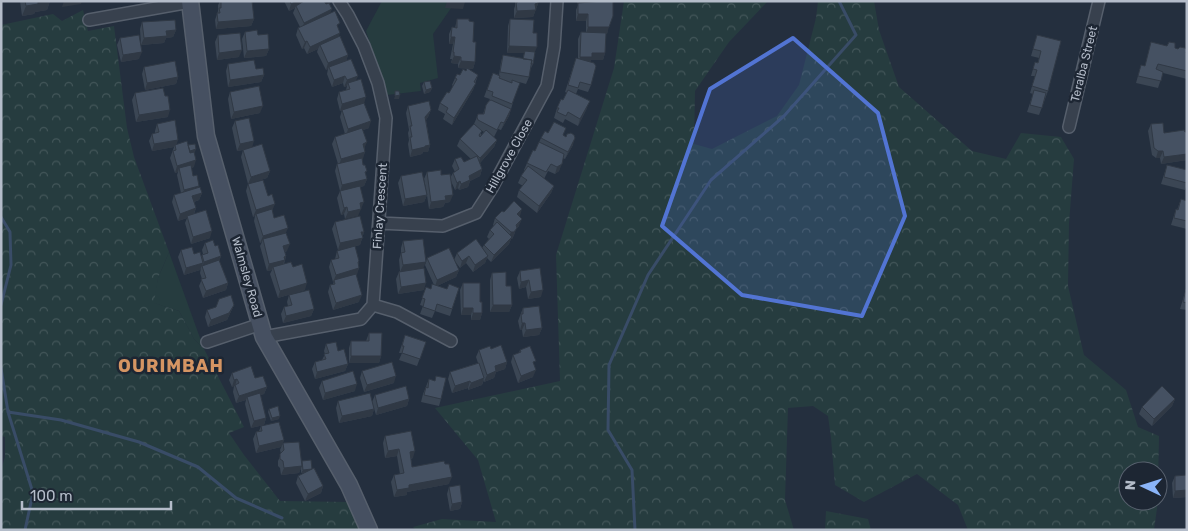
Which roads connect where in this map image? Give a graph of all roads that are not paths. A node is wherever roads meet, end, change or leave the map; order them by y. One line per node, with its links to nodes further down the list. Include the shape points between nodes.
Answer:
1 (339, 1): 7 (street, Finlay Crescent, via 364,46 378,83 386,118)
2 (557, 1): 7 (street, Hillgrove Close, via 547,86 476,213 443,226)
3 (1099, 1): 6 (street, Teralba Street)
4 (190, 2): 5 (street); 9 (street, Walmsley Road, via 206,136)
5 (89, 20)
6 (1069, 127)
7 (379, 223): 8 (street, Finlay Crescent)
8 (373, 305): 9 (street, via 361,319); 10 (street, via 397,312)
9 (262, 330): 11 (street); 12 (street, Walmsley Road, via 349,485)
10 (451, 341)
11 (207, 342)
12 (369, 530)

